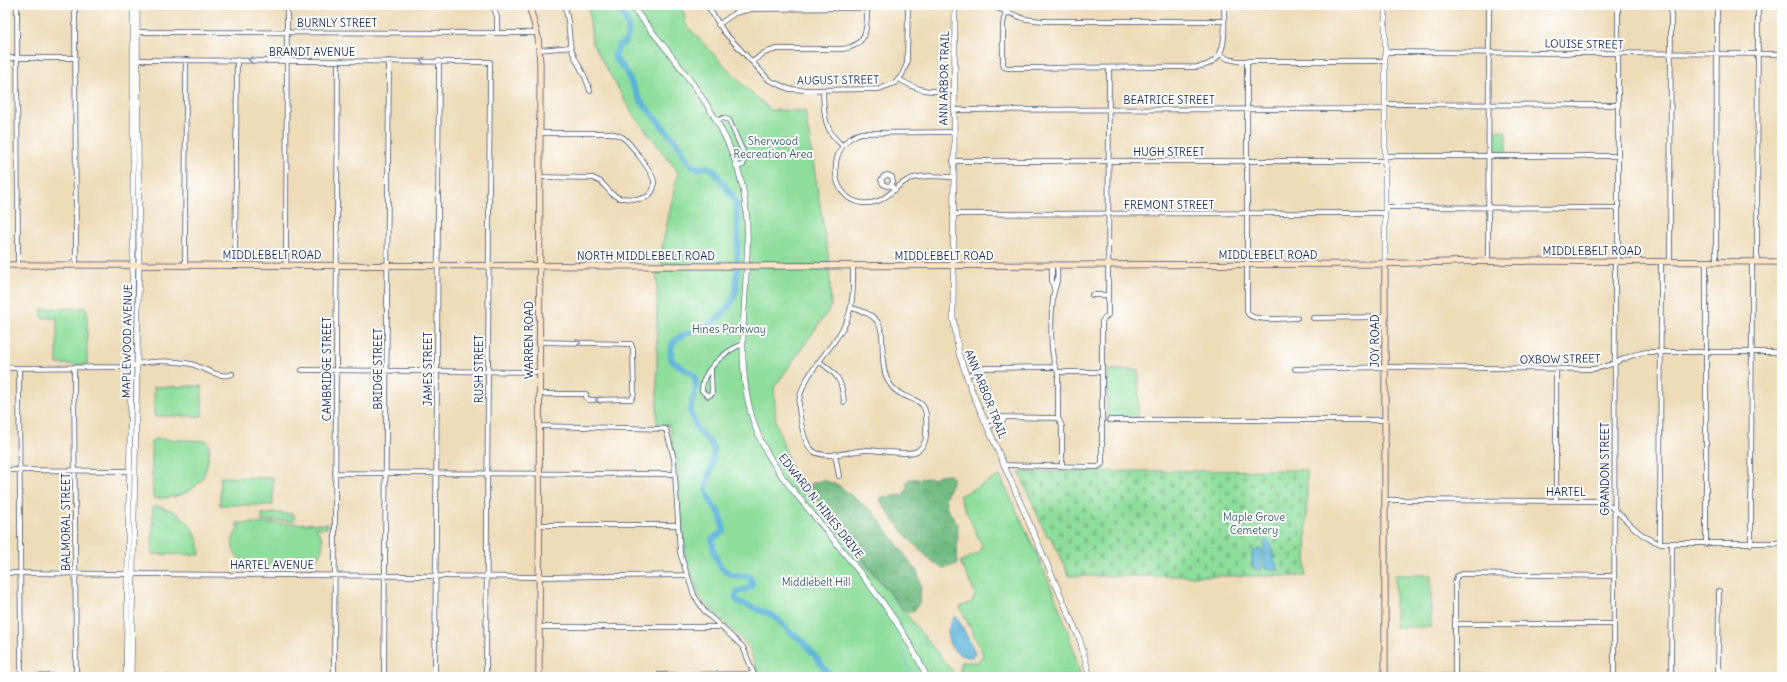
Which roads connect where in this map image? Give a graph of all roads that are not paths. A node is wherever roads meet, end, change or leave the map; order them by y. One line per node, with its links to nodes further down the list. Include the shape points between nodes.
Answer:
1 (17, 5): 40 (street)
2 (75, 5): 41 (street)
3 (133, 5): 25 (street, MAPLEWOOD AVENUE)
4 (137, 5): 25 (street, MAPLEWOOD AVENUE)
5 (287, 5): 26 (street)
6 (493, 5): 28 (street)
7 (529, 5): 27 (main road, WARREN ROAD)
8 (564, 5): 29 (street, via 569,21)
9 (631, 5): 64 (street, EDWARD N. HINES DRIVE)
10 (707, 5): 24 (street, AUGUST STREET)
11 (908, 5): 54 (street, via 908,59)
12 (955, 5): 22 (street, via 989,6); 57 (street, ANN ARBOR TRAIL)
13 (1008, 5): 22 (street)
14 (1224, 5): 23 (street)
15 (1385, 5): 31 (street, JOY ROAD)
16 (1489, 5): 32 (street)
17 (1618, 5): 33 (street, GRANDON STREET)
18 (1670, 5): 35 (street)
19 (1717, 5): 36 (street)
20 (1758, 5): 37 (street)
21 (867, 7): 24 (street, via 752,9 735,13); 51 (street, via 866,33 852,47 777,49 764,53)
22 (1006, 11): 23 (street, via 1025,19 1043,22); 53 (street, via 1002,23 1004,67)
23 (1224, 21): 34 (street, via 1224,45)
24 (718, 25): 51 (street, AUGUST STREET)
25 (135, 32): 26 (street, BURNLY STREET); 42 (street, MAPLEWOOD AVENUE)
26 (287, 32): 28 (street, BURNLY STREET); 45 (street)
27 (537, 33): 28 (street, BURNLY STREET); 30 (main road, WARREN ROAD)
28 (498, 34)
29 (571, 47): 30 (street); 56 (street, via 586,76)
30 (539, 50): 66 (main road, WARREN ROAD)
31 (1385, 52): 32 (street, LOUISE STREET); 49 (street, JOY ROAD)
32 (1489, 52): 33 (street, LOUISE STREET); 58 (street)
33 (1618, 53): 35 (street, LOUISE STREET); 59 (street, GRANDON STREET)
34 (1220, 54): 52 (street, via 1232,60); 53 (street, via 1211,63 1199,67)
35 (1670, 54): 36 (street, LOUISE STREET); 88 (street)
36 (1717, 54): 37 (street, LOUISE STREET); 90 (street)
37 (1758, 54): 38 (street, LOUISE STREET); 91 (street)
38 (1782, 54)
39 (5, 58): 40 (street)
40 (17, 58): 41 (street); 95 (street)
41 (76, 58): 96 (street)
42 (135, 60): 43 (street, BRANDT AVENUE); 105 (street, MAPLEWOOD AVENUE)
43 (186, 60): 44 (street, BRANDT AVENUE); 97 (street)
44 (237, 60): 45 (street, BRANDT AVENUE, one-way to 44); 98 (street)
45 (287, 60): 46 (street, BRANDT AVENUE); 99 (street)
46 (338, 61): 47 (street, BRANDT AVENUE); 100 (street, CAMBRIDGE STREET)
47 (389, 61): 48 (street, BRANDT AVENUE, one-way to 47); 101 (street, BRIDGE STREET)
48 (439, 61): 50 (street, BRANDT AVENUE); 106 (street, JAMES STREET)
49 (1385, 61): 52 (street); 60 (street, JOY ROAD)
50 (490, 62): 107 (street, RUSH STREET)
51 (752, 62): 55 (street, AUGUST STREET, via 769,80 782,87)
52 (1247, 62): 61 (street)
53 (1109, 68): 63 (street)
54 (899, 79): 55 (street, AUGUST STREET, via 890,86 879,89); 57 (street, via 922,90)
55 (823, 90): 67 (street, via 826,124 831,134)
56 (590, 91)
57 (954, 92): 62 (street, ANN ARBOR TRAIL)
58 (1488, 104): 59 (street, BEATRICE STREET); 60 (street, BEATRICE STREET); 68 (street)
59 (1618, 105): 69 (street, GRANDON STREET)
60 (1385, 106): 61 (street, BEATRICE STREET); 70 (street, JOY ROAD)
61 (1247, 109): 63 (street, BEATRICE STREET); 73 (street)
62 (954, 110): 63 (street, BEATRICE STREET); 65 (street, ANN ARBOR TRAIL)
63 (1109, 110): 72 (street)
64 (718, 120): 74 (street, EDWARD N. HINES DRIVE); 74 (street, via 729,120 745,156 743,165)
65 (954, 132): 67 (street, via 865,132 852,136); 71 (street, ANN ARBOR TRAIL)
66 (539, 133): 75 (main road, WARREN ROAD); 75 (street, via 616,134 626,141 642,162 653,177 654,184 651,194 643,199 626,199 616,197 601,182 593,178)
67 (842, 145): 78 (street, via 836,164 839,186 844,195 858,202 874,202 880,201)
68 (1488, 156): 69 (street, HUGH STREET); 70 (street, HUGH STREET); 79 (street)
69 (1618, 156): 80 (street, GRANDON STREET)
70 (1385, 158): 73 (street, HUGH STREET); 81 (street, JOY ROAD)
71 (954, 161): 72 (street, HUGH STREET); 76 (street, ANN ARBOR TRAIL)
72 (1108, 161): 73 (street, HUGH STREET); 84 (street)
73 (1247, 161): 82 (street)
74 (737, 167): 119 (street, EDWARD N. HINES DRIVE, via 745,200 746,219)
75 (539, 177): 108 (main road, WARREN ROAD)
76 (953, 177): 78 (street, via 916,177); 83 (street, ANN ARBOR TRAIL)
77 (891, 185): 78 (street)
78 (895, 190)
79 (1488, 208): 80 (street, FREMONT STREET); 81 (street, FREMONT STREET); 85 (street)
80 (1618, 208): 86 (street, GRANDON STREET)
81 (1385, 210): 82 (street, FREMONT STREET); 93 (street, JOY ROAD)
82 (1247, 213): 84 (street, FREMONT STREET); 104 (street)
83 (953, 214): 84 (street, FREMONT STREET); 111 (street, ANN ARBOR TRAIL)
84 (1108, 214): 103 (street)
85 (1488, 261): 86 (main road, MIDDLEBELT ROAD); 93 (main road, MIDDLEBELT ROAD)
86 (1617, 262): 87 (main road, MIDDLEBELT ROAD); 125 (street, GRANDON STREET)
87 (1661, 262): 88 (main road, MIDDLEBELT ROAD); 120 (street)
88 (1670, 262): 89 (main road, MIDDLEBELT ROAD)
89 (1706, 262): 90 (main road, MIDDLEBELT ROAD); 121 (street)
90 (1716, 262): 91 (main road, MIDDLEBELT ROAD)
91 (1755, 262): 92 (main road, MIDDLEBELT ROAD); 122 (street)
92 (1782, 262)
93 (1385, 264): 104 (main road, MIDDLEBELT ROAD); 115 (main road, JOY ROAD)
94 (5, 265): 95 (main road, MIDDLEBELT ROAD)
95 (18, 265): 96 (main road, MIDDLEBELT ROAD)
96 (76, 265): 105 (main road, MIDDLEBELT ROAD)
97 (185, 265): 98 (main road, MIDDLEBELT ROAD); 105 (main road, MIDDLEBELT ROAD)
98 (235, 265): 99 (main road, MIDDLEBELT ROAD)
99 (286, 265): 100 (main road, MIDDLEBELT ROAD)
100 (337, 265): 101 (main road, MIDDLEBELT ROAD); 137 (street, CAMBRIDGE STREET)
101 (387, 265): 106 (main road, MIDDLEBELT ROAD); 138 (street, BRIDGE STREET)
102 (1055, 265): 103 (main road, MIDDLEBELT ROAD); 111 (main road, MIDDLEBELT ROAD); 129 (street, via 1052,280)
103 (1108, 265): 104 (main road, MIDDLEBELT ROAD); 113 (street)
104 (1246, 265): 116 (street, via 1246,307 1249,315 1258,319)
105 (135, 266): 126 (street, MAPLEWOOD AVENUE); 128 (street, MAPLEWOOD AVENUE)
106 (438, 266): 107 (main road, MIDDLEBELT ROAD); 139 (street, JAMES STREET)
107 (489, 266): 108 (main road, MIDDLEBELT ROAD); 140 (street, RUSH STREET)
108 (538, 266): 109 (main road, NORTH MIDDLEBELT ROAD, bridge); 118 (main road, WARREN ROAD)
109 (754, 266): 110 (main road, MIDDLEBELT ROAD)
110 (853, 266): 111 (main road, MIDDLEBELT ROAD); 114 (street)
111 (952, 266): 145 (street, ANN ARBOR TRAIL, via 954,327 958,354)
112 (1092, 295): 113 (street)
113 (1108, 295): 143 (street, via 1108,315 1102,321)
114 (851, 308): 124 (street, via 843,328); 154 (street, via 868,313 879,325 883,336 886,376 896,391 917,400 923,406 926,414 926,436 922,447 912,452 868,450)
115 (1385, 317): 117 (street); 132 (main road, JOY ROAD)
116 (1297, 318)
117 (1313, 318)
118 (539, 342): 141 (main road, WARREN ROAD); 146 (street, one-way to 146, via 631,344 634,394 632,399 605,400 589,400 586,394)
119 (743, 344): 133 (street, via 732,349); 208 (street, EDWARD N. HINES DRIVE, via 743,369 749,408 767,454 779,473 884,603)
120 (1660, 352): 121 (street, OXBOW STREET); 125 (street, OXBOW STREET, via 1636,354); 173 (street)
121 (1706, 352): 122 (street, OXBOW STREET); 175 (street)
122 (1752, 352): 123 (street, OXBOW STREET); 176 (street)
123 (1782, 352)
124 (820, 362): 147 (street, via 840,380); 154 (street, via 803,388 799,401 800,413 810,448 821,455)
125 (1614, 363): 135 (street, OXBOW STREET, via 1595,369); 170 (street, GRANDON STREET)
126 (136, 364): 128 (street); 144 (street, via 179,362 226,376); 153 (street, MAPLEWOOD AVENUE)
127 (74, 367): 128 (street); 131 (street); 159 (street, BALMORAL STREET)
128 (131, 367): 153 (street, MAPLEWOOD AVENUE)
129 (1054, 367): 142 (street); 145 (street, via 985,368)
130 (5, 368): 131 (street)
131 (19, 368): 158 (street)
132 (1385, 368): 134 (street, OXBOW STREET); 135 (street, OXBOW STREET); 150 (main road, JOY ROAD)
133 (711, 369): 133 (street, via 702,384 702,391 708,396 712,394 713,388)
134 (1295, 369)
135 (1556, 369): 169 (street)
136 (302, 370): 137 (street)
137 (336, 371): 138 (street); 161 (street, CAMBRIDGE STREET)
138 (387, 371): 139 (street); 162 (street, BRIDGE STREET)
139 (437, 372): 140 (street); 163 (street, JAMES STREET)
140 (488, 372): 141 (street); 164 (street, RUSH STREET)
141 (539, 372): 146 (main road, WARREN ROAD)
142 (1058, 372): 143 (street); 148 (street)
143 (1102, 372): 156 (street, via 1101,465)
144 (232, 374)
145 (966, 376): 151 (street, ANN ARBOR TRAIL)
146 (539, 394): 152 (main road, WARREN ROAD)
147 (844, 402)
148 (1058, 418): 151 (street, via 1005,418 1001,422); 156 (street, via 1062,426)
149 (1109, 420): 150 (street)
150 (1385, 420): 168 (main road, JOY ROAD)
151 (987, 424): 155 (street, ANN ARBOR TRAIL)
152 (539, 426): 165 (main road, WARREN ROAD); 166 (street, via 666,428)
153 (132, 447): 160 (street, MAPLEWOOD AVENUE)
154 (835, 454): 167 (street)
155 (1004, 465): 156 (street); 209 (street, ANN ARBOR TRAIL, via 1080,640)
156 (1062, 466)
157 (5, 470): 158 (street)
158 (20, 470): 159 (street); 179 (street)
159 (75, 470): 160 (street); 180 (street, BALMORAL STREET)
160 (132, 471): 181 (street, MAPLEWOOD AVENUE)
161 (335, 473): 162 (street); 182 (street, CAMBRIDGE STREET)
162 (386, 473): 163 (street); 183 (street, BRIDGE STREET)
163 (436, 473): 164 (street); 184 (street, JAMES STREET)
164 (487, 474): 165 (street); 186 (street, RUSH STREET)
165 (539, 474): 166 (street); 171 (main road, WARREN ROAD)
166 (675, 474): 172 (street)
167 (839, 476)
168 (1385, 500): 169 (street, HARTEL); 210 (main road, JOY ROAD)
169 (1556, 501): 170 (street, HARTEL, via 1598,501)
170 (1614, 511): 173 (street, HARTEL, via 1642,536); 188 (street, GRANDON STREET)
171 (539, 525): 172 (street); 187 (main road, WARREN ROAD)
172 (678, 525): 185 (street, via 680,553)
173 (1660, 543): 174 (street, HARTEL)
174 (1672, 543): 175 (street, HARTEL); 214 (street)
175 (1706, 544): 176 (street, HARTEL)
176 (1751, 544): 177 (street, HARTEL)
177 (1782, 544)
178 (5, 573): 179 (street, HARTEL AVENUE)
179 (20, 573): 180 (street, HARTEL AVENUE); 195 (street)
180 (75, 573): 181 (street, HARTEL AVENUE); 196 (street, BALMORAL STREET)
181 (130, 573): 182 (street, HARTEL AVENUE); 200 (street, MAPLEWOOD AVENUE); 201 (street, MAPLEWOOD AVENUE)
182 (334, 575): 183 (street, HARTEL AVENUE); 203 (street, CAMBRIDGE STREET)
183 (385, 575): 184 (street, HARTEL AVENUE); 204 (street, BRIDGE STREET)
184 (436, 575): 186 (street, HARTEL AVENUE); 205 (street, JAMES STREET)
185 (688, 575): 187 (street); 193 (street, via 700,605)
186 (486, 576): 187 (street, HARTEL AVENUE); 206 (street, RUSH STREET)
187 (539, 576): 192 (main road, WARREN ROAD)
188 (1614, 576): 190 (street, via 1459,575 1455,583); 191 (street, GRANDON STREET)
189 (1719, 592): 215 (street)
190 (1455, 624): 191 (street); 199 (street)
191 (1613, 624): 213 (street, GRANDON STREET)
192 (539, 627): 193 (street); 207 (main road, WARREN ROAD)
193 (723, 628): 198 (street, via 743,647)
194 (5, 676): 195 (street)
195 (21, 676): 196 (street)
196 (76, 676): 200 (street)
197 (649, 676): 198 (street)
198 (755, 676)
199 (1455, 676): 210 (street); 211 (street)
200 (126, 677): 201 (street)
201 (131, 677): 202 (street)
202 (166, 677)
203 (334, 677)
204 (384, 677)
205 (435, 677)
206 (486, 677)
207 (539, 677)
208 (927, 677)
209 (1090, 677)
210 (1385, 677)
211 (1494, 677): 212 (street)
212 (1565, 677)
213 (1614, 677)
214 (1671, 677)
215 (1718, 677)

